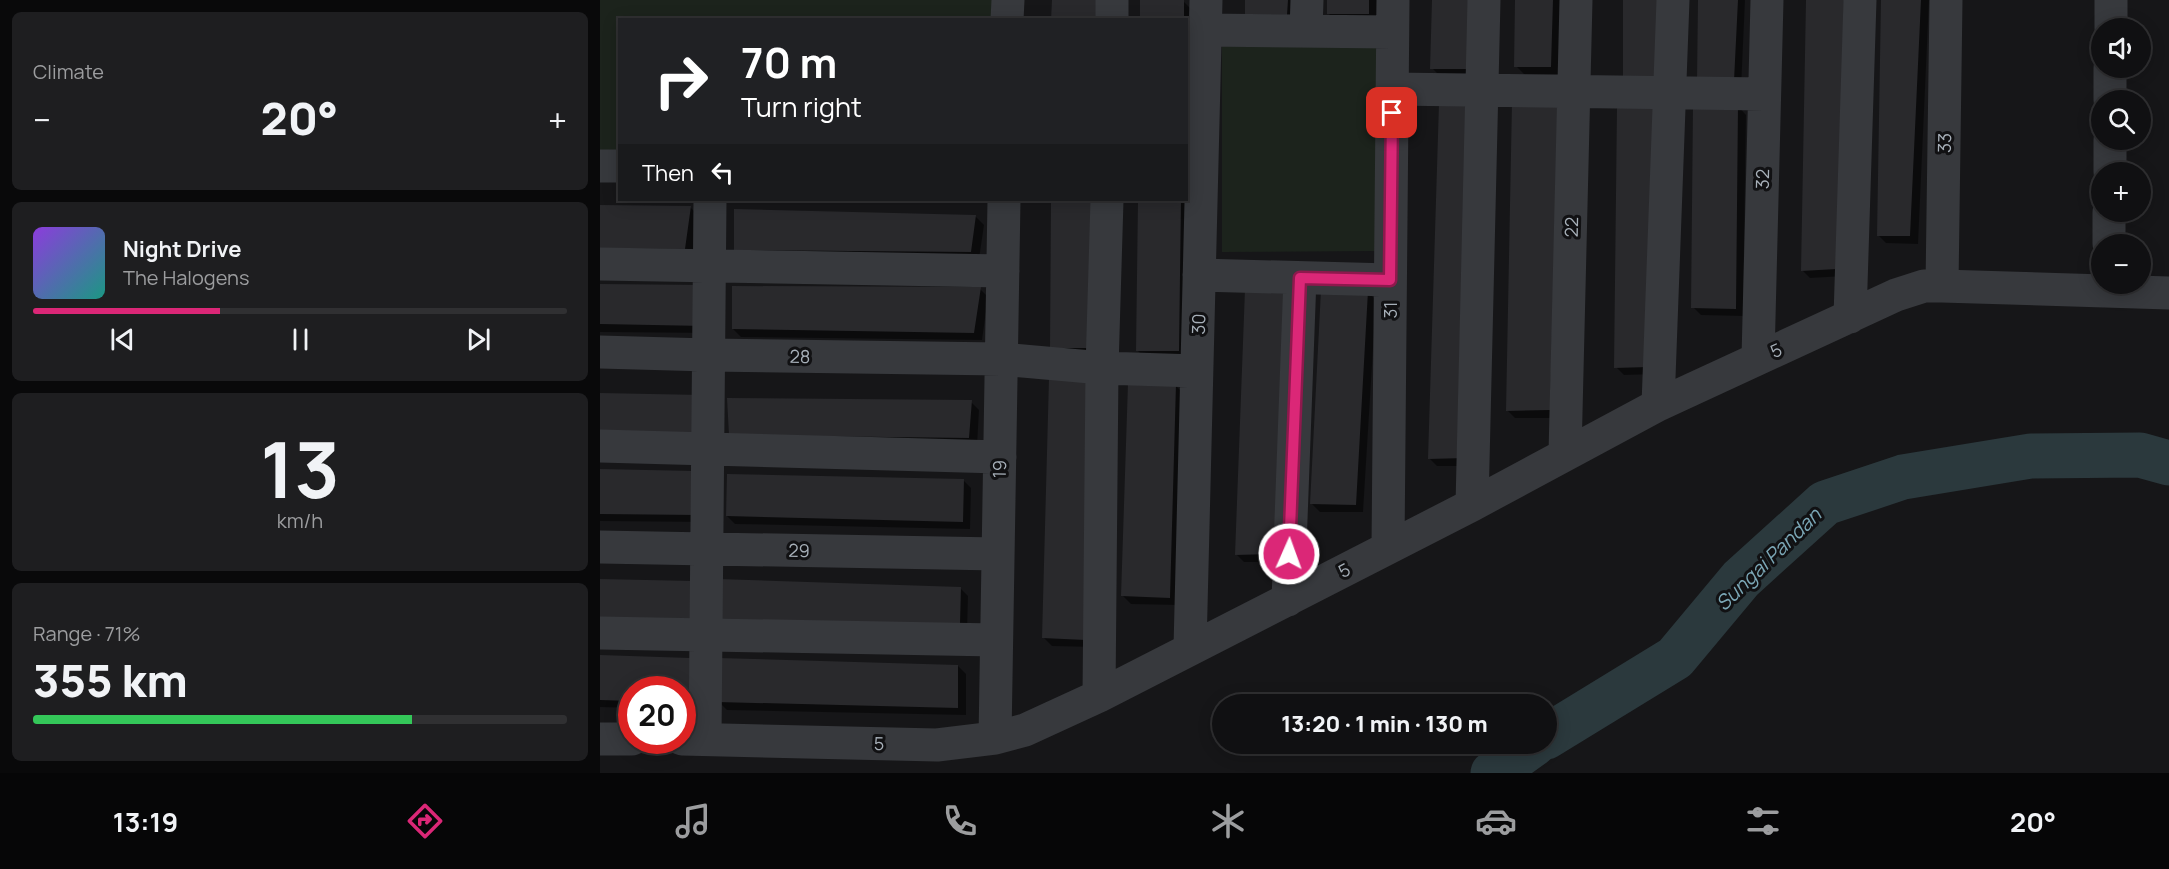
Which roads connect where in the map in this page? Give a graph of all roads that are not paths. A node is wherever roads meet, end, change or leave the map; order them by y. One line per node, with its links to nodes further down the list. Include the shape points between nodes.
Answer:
1 (1008, 0): 13 (street)
2 (1112, 0): 14 (street)
3 (1393, 0): 16 (street, 31)
4 (1484, 0): 18 (street)
5 (1576, 0): 19 (street, 22)
6 (1673, 0): 20 (street)
7 (1767, 0): 21 (street, 32)
8 (1860, 0): 37 (street)
9 (1946, 0): 33 (street, 33)
10 (2111, 0): 15 (street)
11 (1205, 15): 12 (street); 30 (street, 30)
12 (1306, 15): 16 (street)
13 (1007, 18)
14 (1112, 18)
15 (2111, 18)
16 (1392, 32): 17 (street, 31)
17 (1392, 89): 18 (street); 32 (street, 31)
18 (1482, 90): 19 (street); 49 (street)
19 (1574, 91): 20 (street); 47 (street, 22)
20 (1669, 93): 21 (street); 44 (street)
21 (1764, 94): 41 (street, 32)
22 (600, 166): 23 (street)
23 (618, 166)
24 (710, 201): 28 (street)
25 (1004, 201): 29 (street, 19)
26 (1107, 201): 42 (street)
27 (600, 264): 28 (street)
28 (709, 266): 29 (street); 39 (street)
29 (1003, 271): 40 (street, 19)
30 (1199, 275): 31 (street); 43 (street, 30)
31 (1300, 278): 32 (street); 54 (street)
32 (1390, 280): 51 (street, 31)
33 (1942, 286): 34 (street, 5); 37 (street, 5, via 1924,286 1896,295)
34 (2091, 287)
35 (2151, 291): 36 (street, 5)
36 (2169, 293)
37 (1850, 317): 41 (street, 5)
38 (600, 352): 39 (street, 28)
39 (708, 355): 40 (street, 28); 46 (street)
40 (1001, 358): 42 (street, 28); 48 (street, 19)
41 (1758, 358): 44 (street, 5)
42 (1102, 368): 43 (street, 28); 59 (street)
43 (1196, 371): 58 (street, 30)
44 (1659, 405): 47 (street, 5)
45 (600, 446): 46 (street)
46 (707, 449): 48 (street); 52 (street)
47 (1565, 454): 49 (street, 5)
48 (1000, 457): 53 (street, 19)
49 (1472, 505): 51 (street, 5)
50 (600, 547): 52 (street, 29)
51 (1388, 547): 54 (street, 5)
52 (706, 549): 53 (street, 29); 56 (street)
53 (998, 554): 57 (street, 19)
54 (1288, 600): 58 (street, 5)
55 (600, 633): 56 (street)
56 (706, 635): 57 (street); 60 (street)
57 (996, 640): 61 (street, 19)
58 (1190, 648): 59 (street, 5)
59 (1099, 696): 61 (street, 5, via 1025,730)
60 (696, 722)
61 (995, 738): 64 (street, 5, via 938,745)
62 (600, 739): 63 (street)
63 (618, 739)
64 (696, 739)

